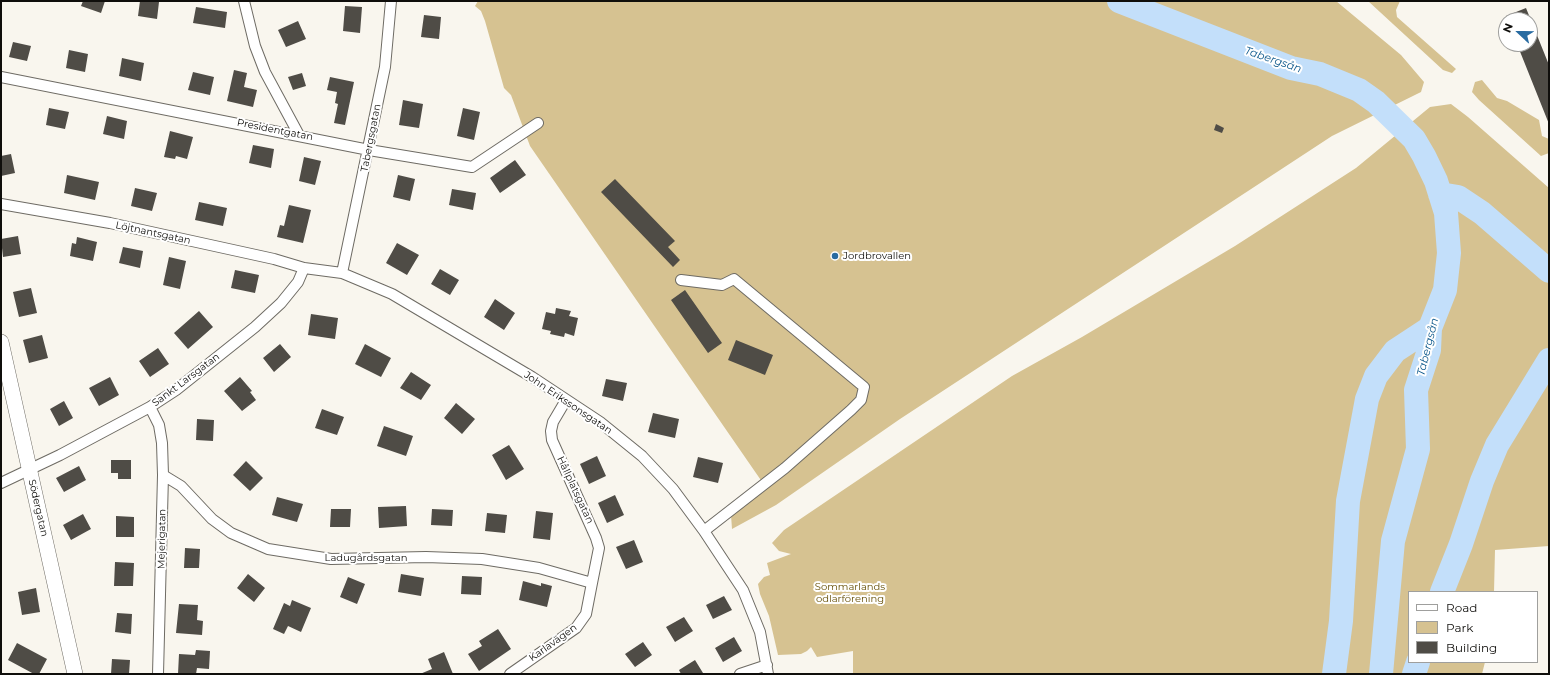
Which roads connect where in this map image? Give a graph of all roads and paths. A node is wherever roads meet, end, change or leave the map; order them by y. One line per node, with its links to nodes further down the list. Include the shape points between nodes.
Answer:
1 (244, 1): 5 (street, via 254,46)
2 (391, 1): 6 (street, Tabergsgatan, via 385,67)
3 (1, 77): 5 (street, Presidentgatan)
4 (538, 123): 6 (street, Presidentgatan, via 472,167)
5 (299, 135): 6 (street, Presidentgatan)
6 (369, 150): 9 (street, Tabergsgatan)
7 (1, 204): 8 (street, Löjtnantsgatan, via 110,223 274,258)
8 (304, 268): 9 (street, John Erikssonsgatan); 13 (street, Sankt Larsgatan, via 298,282 281,303 255,327 176,390)
9 (342, 273): 12 (street, John Erikssonsgatan, via 392,294)
10 (681, 280): 17 (street, via 722,285 734,279 864,387 861,400 851,410 785,468)
11 (1, 342): 14 (street, Södergatan)
12 (566, 400): 17 (street, John Erikssonsgatan, via 600,422 642,456 673,489); 18 (street, Hållplatsgatan, via 553,422 552,440 599,548)
13 (150, 407): 14 (street, Sankt Larsgatan); 15 (street, Mejerigatan, via 159,425)
14 (29, 470): 16 (street, Sankt Larsgatan); 20 (street, Södergatan)
15 (163, 475): 18 (street, Ladugårdsgatan, via 181,486 212,519 231,533 268,549 331,560 426,557 482,559 539,568); 21 (street, Mejerigatan)
16 (1, 483)
17 (704, 531): 19 (street, John Erikssonsgatan, via 746,597 760,632)
18 (592, 583): 22 (street, Karlavägen, via 586,614 576,628)
19 (767, 669): 23 (street)
20 (75, 674)
21 (158, 674)
22 (510, 674)
23 (740, 674)

